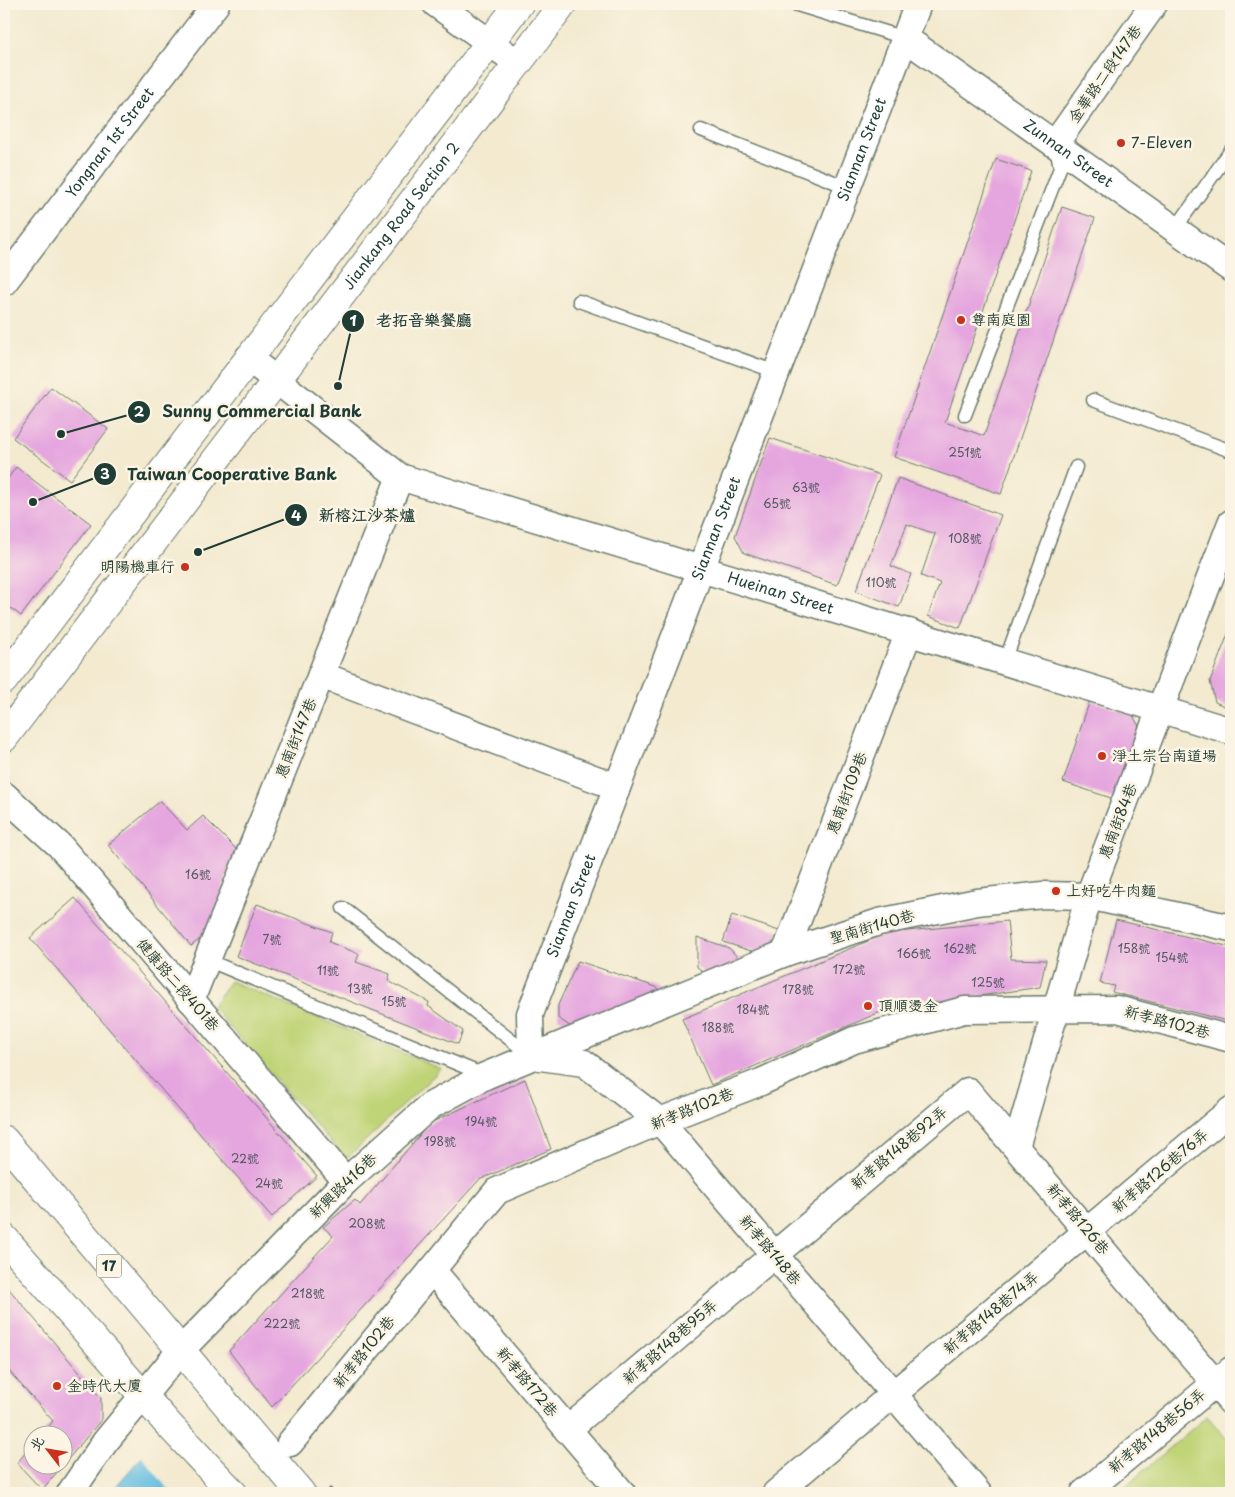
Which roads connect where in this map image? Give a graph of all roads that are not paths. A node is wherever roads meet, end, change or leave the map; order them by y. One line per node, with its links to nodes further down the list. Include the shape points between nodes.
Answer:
1 (216, 4): 17 (street, Yongnan 1st Street)
2 (436, 4): 9 (street)
3 (519, 4): 9 (street)
4 (563, 4): 10 (street, Jiankang Road Section 2)
5 (794, 4): 8 (lane)
6 (918, 4): 8 (street, Siannan Street)
7 (1154, 4): 12 (street, 金華路二段147巷)
8 (905, 38): 12 (street, Zunnan Street); 14 (street, Siannan Street)
9 (489, 42): 10 (street); 19 (street)
10 (518, 63): 21 (street, Jiankang Road Section 2)
11 (701, 130): 14 (lane)
12 (1055, 144): 15 (street, Zunnan Street); 23 (lane, via 1060,168)
13 (1231, 150): 15 (lane)
14 (847, 187): 20 (street, Siannan Street)
15 (1175, 229): 16 (street, Zunnan Street)
16 (1231, 269)
17 (4, 282)
18 (579, 301): 20 (lane)
19 (248, 358): 21 (street, Hueinan Street); 32 (street)
20 (776, 372): 28 (street, Siannan Street)
21 (276, 380): 26 (street, Hueinan Street); 35 (street, Jiankang Road Section 2)
22 (1093, 400): 24 (lane)
23 (965, 415)
24 (1231, 451)
25 (1076, 466): 30 (lane)
26 (400, 477): 28 (street, Hueinan Street); 31 (street, 惠南街147巷)
27 (1231, 522): 33 (street, 惠南街84巷)
28 (701, 568): 29 (street, Hueinan Street); 36 (street, Siannan Street)
29 (908, 632): 30 (street, Hueinan Street); 41 (street, 惠南街109巷)
30 (1005, 661): 33 (street, Hueinan Street)
31 (321, 675): 36 (street); 42 (street, 惠南街147巷)
32 (4, 680)
33 (1160, 709): 34 (street, Hueinan Street); 38 (street, 惠南街84巷)
34 (1231, 731)
35 (4, 738)
36 (617, 787): 46 (street, Siannan Street, via 530,1014)
37 (4, 796): 43 (street, 健康路二段401巷, via 60,846)
38 (1089, 896): 40 (street, 聖南街140巷); 41 (street, 聖南街140巷, via 1043,895 977,902 879,922); 44 (street, 惠南街84巷)
39 (343, 908): 46 (lane)
40 (1231, 928)
41 (785, 953): 46 (street, 聖南街140巷)
42 (207, 960): 43 (street, 惠南街147巷); 47 (lane)
43 (191, 1000): 52 (street, 健康路二段401巷)
44 (1057, 1009): 45 (street, 新孝路102巷, via 1117,1009); 49 (street, 新孝路102巷, via 964,1010 854,1040 761,1082); 51 (street)
45 (1231, 1039)
46 (531, 1056): 47 (street, 新興路416巷); 49 (street, 新孝路148巷, via 584,1063)
47 (485, 1076): 52 (street, 新興路416巷, via 430,1106)
48 (1231, 1110): 53 (street, 新孝路126巷76弄)
49 (660, 1121): 55 (street, 新孝路148巷); 56 (street, 新孝路102巷, via 497,1191)
50 (4, 1140): 57 (street, 17)
51 (1016, 1147): 53 (street, 新孝路126巷); 55 (street, 新孝路148巷92弄, via 968,1090)
52 (346, 1181): 57 (street, 新興路416巷)
53 (1089, 1232): 58 (street, 新孝路126巷); 59 (street, 新孝路148巷74弄)
54 (4, 1238): 60 (street)
55 (773, 1254): 59 (street, 新孝路148巷); 61 (street, 新孝路148巷95弄)
56 (432, 1270): 61 (street, 新孝路172巷); 62 (street, 新孝路102巷)
57 (180, 1351): 60 (street, 新興路416巷); 62 (street, 17, via 214,1392)
58 (1226, 1385): 69 (street, 新孝路148巷56弄)
59 (893, 1394): 67 (street, 新孝路148巷74弄); 68 (street, 新孝路148巷)
60 (144, 1396): 63 (street); 64 (street, 新興路416巷, via 105,1442)
61 (568, 1430): 66 (street, 新孝路172巷)
62 (277, 1452): 65 (street, 17)
63 (232, 1491)
64 (70, 1493)
65 (301, 1493)
66 (622, 1493)
67 (776, 1493)
68 (978, 1493)
69 (1084, 1493)

